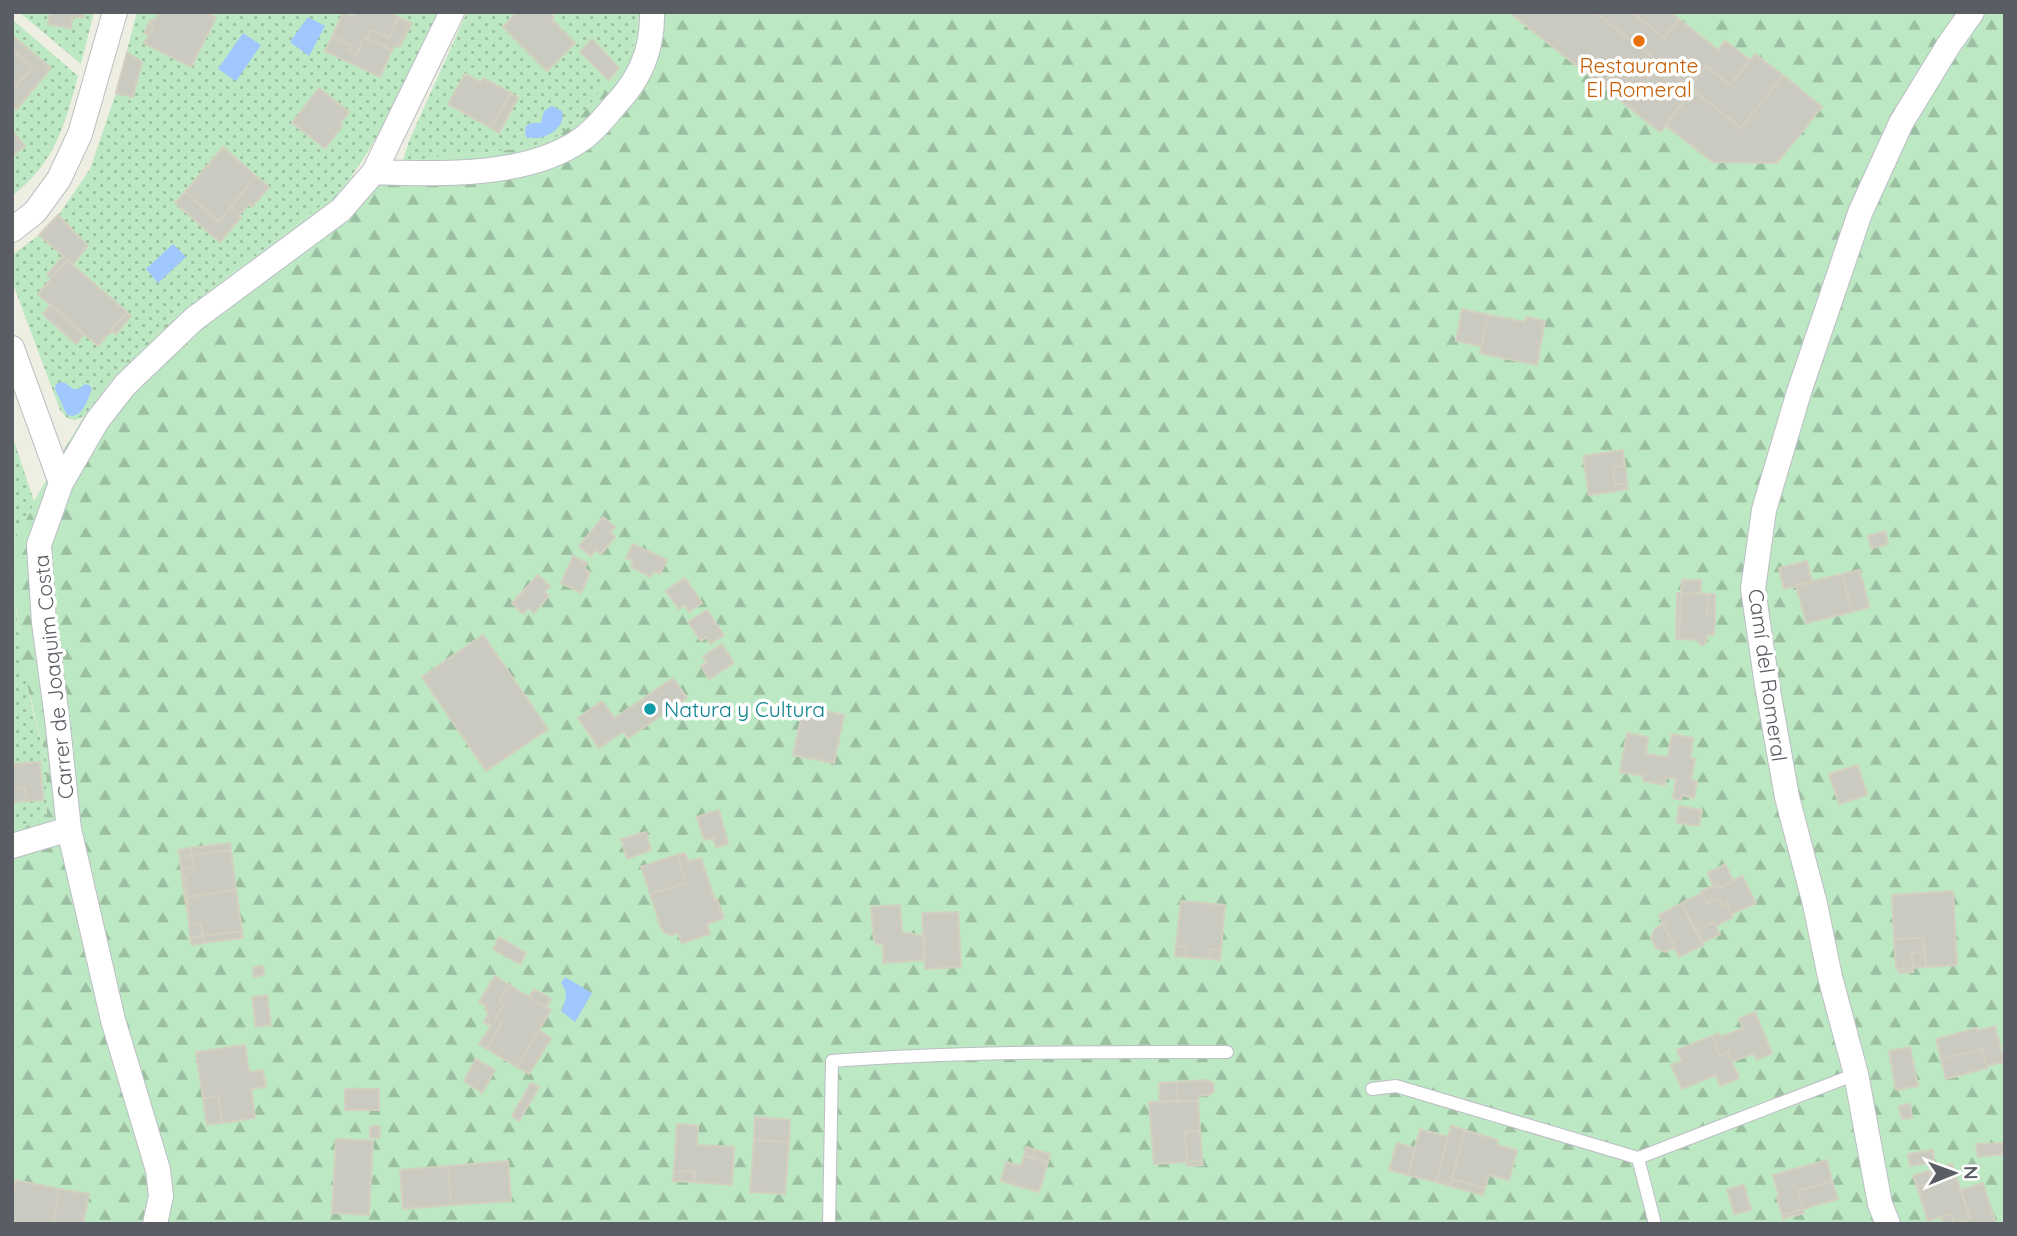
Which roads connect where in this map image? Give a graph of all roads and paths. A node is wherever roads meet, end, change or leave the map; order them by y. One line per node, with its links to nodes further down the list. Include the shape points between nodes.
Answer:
1 (115, 12): 6 (street, via 80,134 59,179 35,212)
2 (452, 12): 5 (street, Carrer de Joaquim Costa)
3 (652, 12): 5 (street, via 648,49 638,77 585,138 565,150 511,166 430,174)
4 (1972, 12): 12 (street, Camí del Romeral, via 1901,123 1860,213 1764,510 1753,589 1787,797)
5 (374, 172): 8 (street, Carrer de Joaquim Costa, via 341,210 194,319 125,385 97,421)
6 (12, 230)
7 (12, 348): 8 (street)
8 (61, 483): 9 (street, Carrer de Joaquim Costa, via 39,545)
9 (69, 829): 10 (street); 16 (street, Carrer de Joaquim Costa, via 113,1020 158,1170 161,1196)
10 (12, 846)
11 (1227, 1052): 17 (lane, via 1051,1052 832,1061)
12 (1856, 1074): 14 (lane); 15 (street, Camí del Romeral)
13 (1372, 1089): 14 (lane, via 1396,1086)
14 (1638, 1158): 18 (lane)
15 (1880, 1217)
16 (155, 1224)
17 (830, 1224)
18 (1656, 1224)

